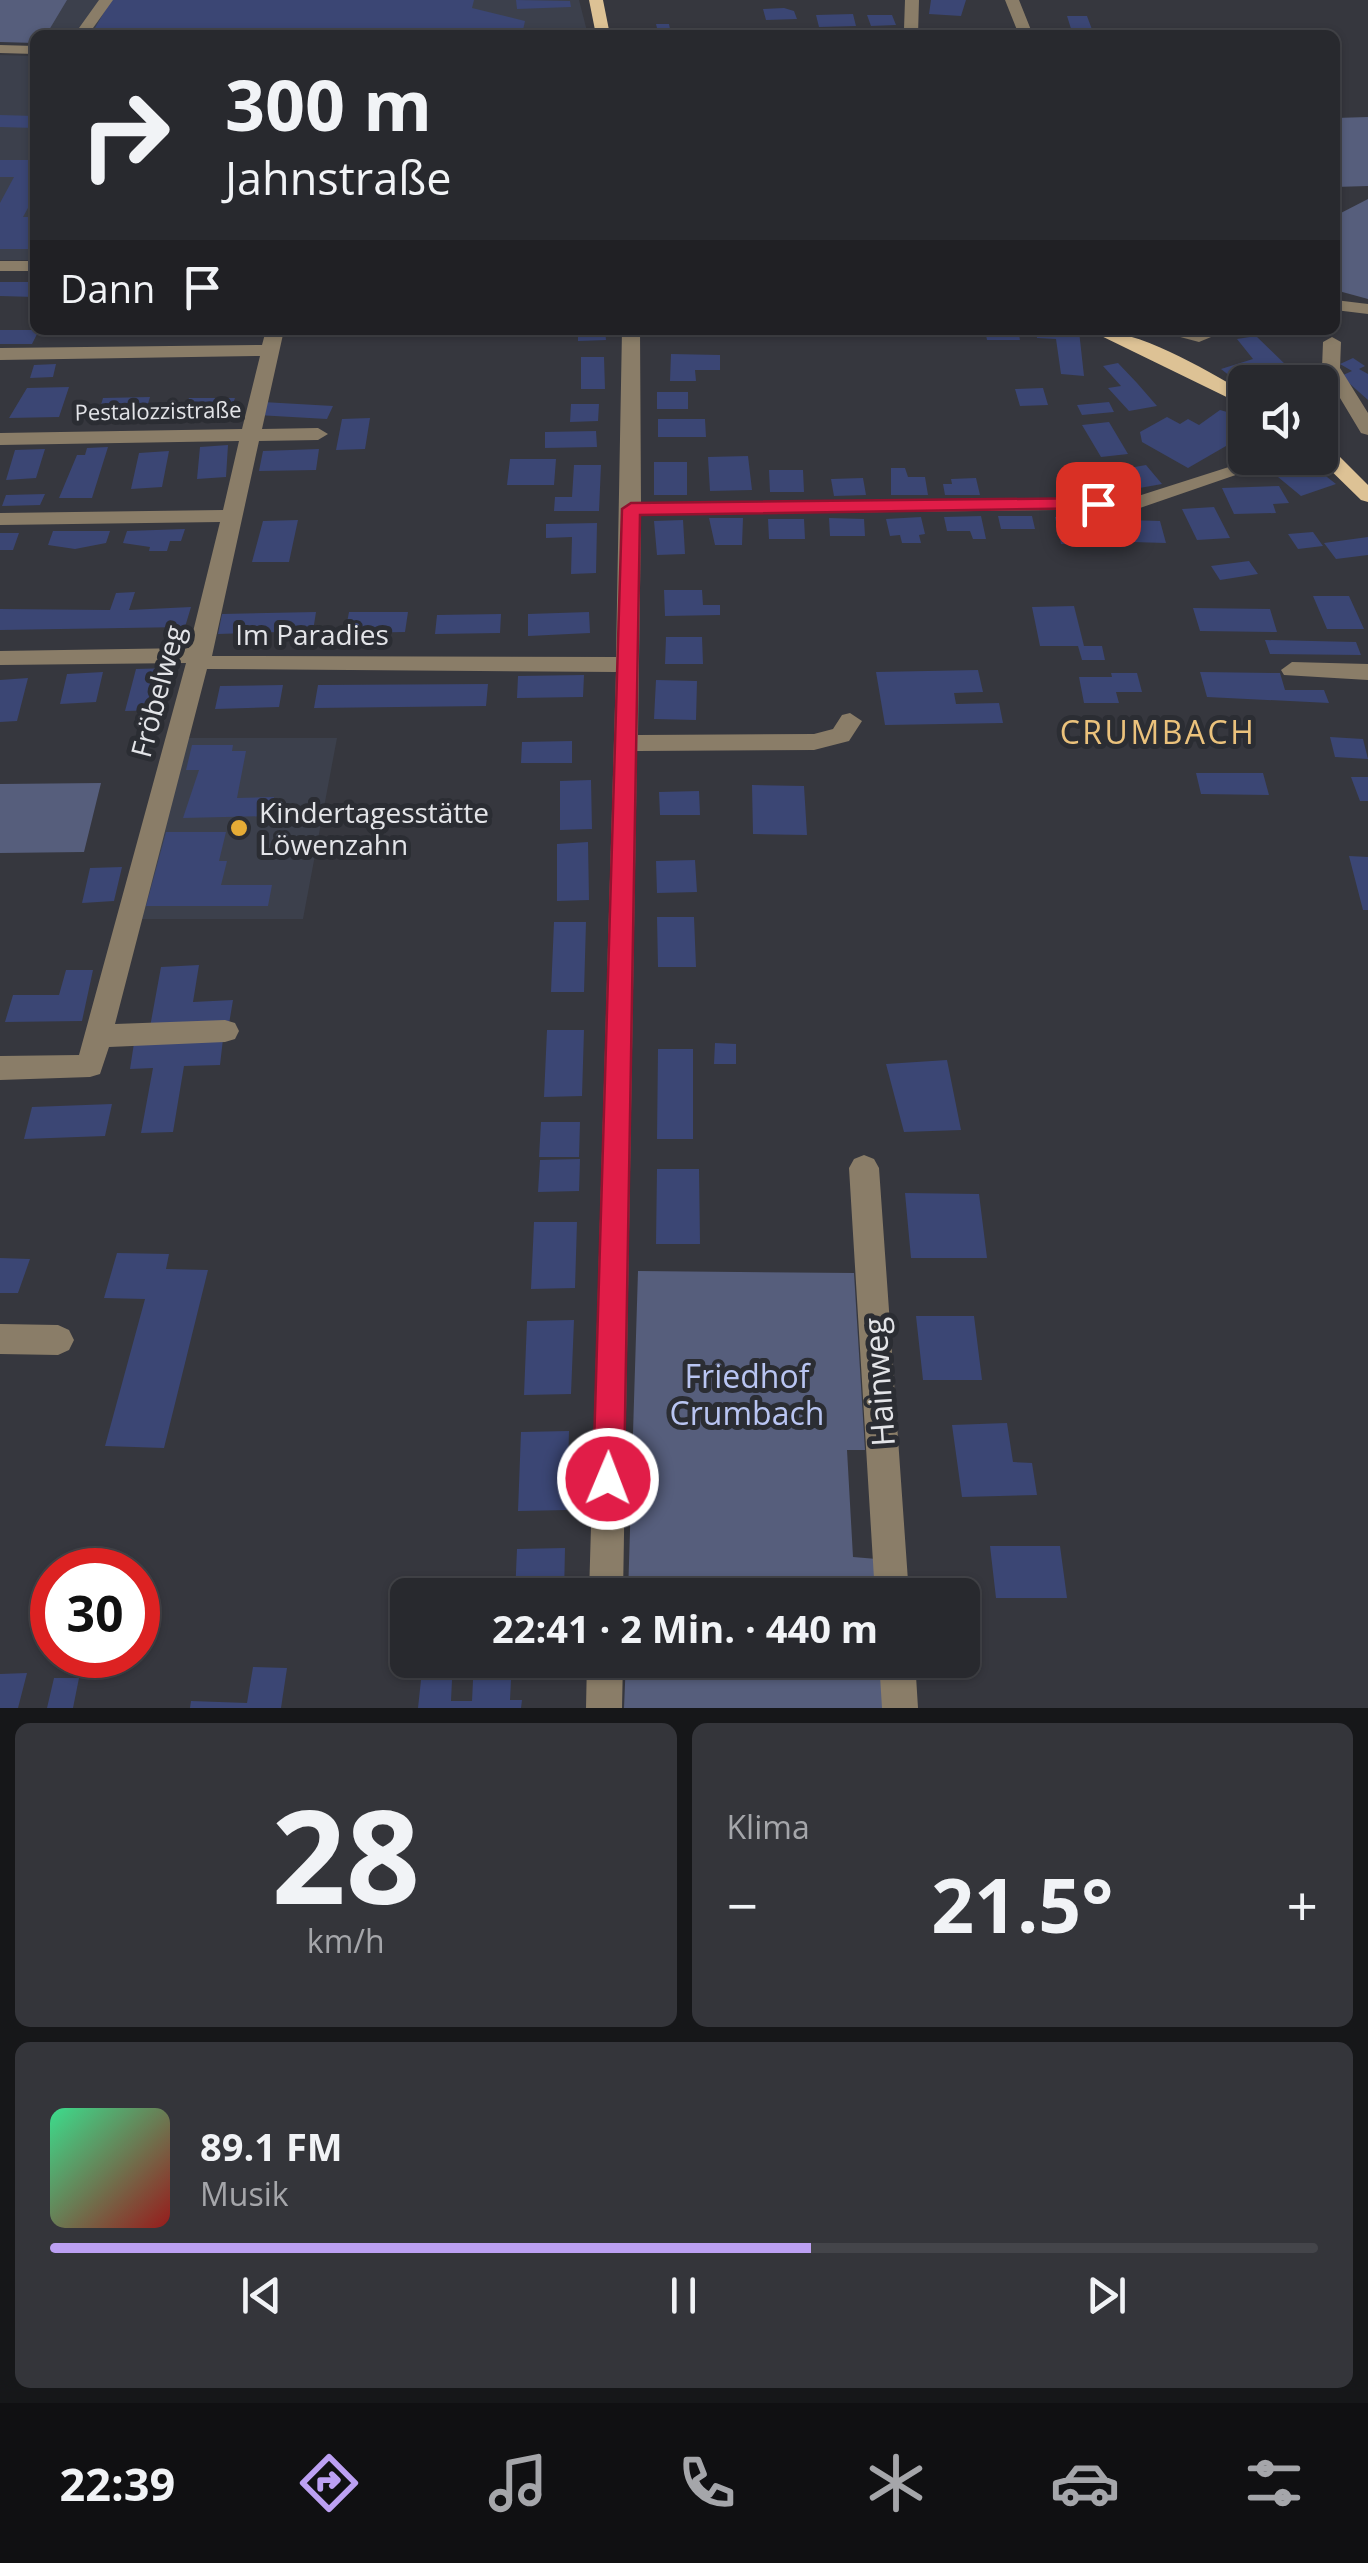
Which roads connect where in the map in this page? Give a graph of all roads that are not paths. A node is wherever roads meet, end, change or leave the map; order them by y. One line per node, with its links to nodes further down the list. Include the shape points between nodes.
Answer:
1 (106, 0): 5 (street)
2 (596, 0): 6 (main road)
3 (912, 0): 7 (street)
4 (1012, 0): 8 (street)
5 (85, 30)
6 (602, 30)
7 (911, 30)
8 (1024, 30)
9 (0, 49): 10 (street)
10 (30, 50)
11 (0, 266): 12 (street)
12 (30, 266)
13 (1340, 306): 14 (street)
14 (1368, 309)
15 (273, 335): 20 (street, Fröbelweg)
16 (631, 335): 31 (street)
17 (1110, 335): 21 (main road)
18 (1168, 335): 21 (street)
19 (1332, 342): 26 (street, via 1331,368)
20 (267, 350): 22 (street); 24 (street, Fröbelweg)
21 (1153, 353): 23 (main road)
22 (0, 354)
23 (1228, 391)
24 (248, 433): 25 (street, Pestalozzistraße); 27 (street, Pestalozzistraße); 32 (street, Fröbelweg)
25 (318, 434)
26 (1364, 436)
27 (0, 439)
28 (1338, 466): 30 (main road)
29 (1228, 473): 31 (street, via 1137,504)
30 (1368, 496)
31 (631, 509): 36 (street)
32 (232, 516): 33 (street); 35 (street, Fröbelweg)
33 (0, 520)
34 (0, 658): 35 (street, Im Paradies)
35 (198, 659): 36 (street, Im Paradies); 42 (street, Fröbelweg)
36 (626, 665): 40 (street)
37 (1292, 670): 38 (street)
38 (1368, 672)
39 (850, 721): 40 (street, via 842,735 814,742)
40 (624, 743): 47 (street)
41 (225, 1031): 42 (street)
42 (98, 1036): 43 (street, Fröbelweg, via 90,1066)
43 (0, 1068)
44 (864, 1168): 48 (street, Hainweg)
45 (0, 1339): 46 (street)
46 (58, 1340)
47 (606, 1578)
48 (891, 1578)
49 (605, 1678): 51 (street)
50 (898, 1678): 52 (street)
51 (604, 1708)
52 (900, 1708)

